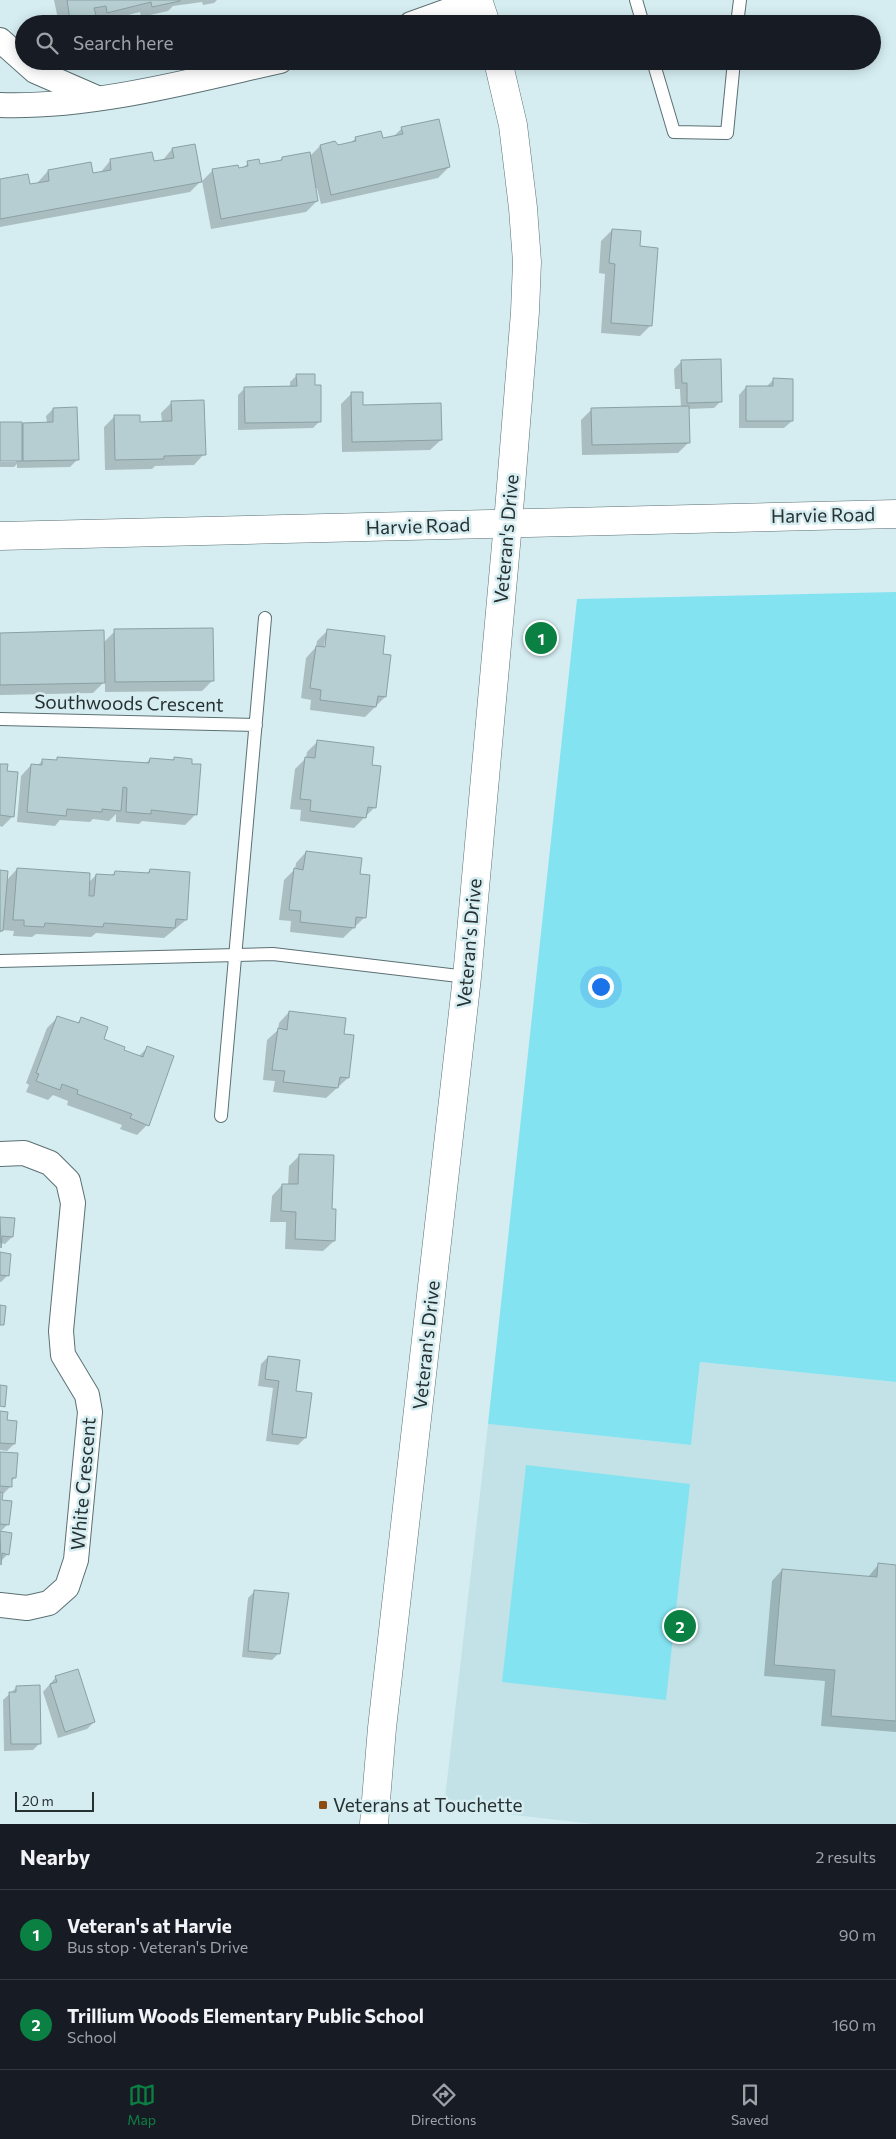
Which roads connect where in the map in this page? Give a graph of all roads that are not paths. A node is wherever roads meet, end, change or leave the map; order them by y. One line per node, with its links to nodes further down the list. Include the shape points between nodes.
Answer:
1 (478, 0): 4 (street); 5 (main road)
2 (636, 0): 6 (lane)
3 (740, 0): 7 (lane)
4 (436, 15)
5 (483, 15)
6 (640, 15)
7 (738, 15)
8 (0, 40): 9 (street)
9 (15, 53)
10 (34, 70): 15 (street)
11 (240, 70): 15 (street)
12 (500, 70): 18 (main road, Veteran's Drive, via 513,124 527,262)
13 (657, 70): 14 (lane, via 674,132 727,133)
14 (733, 70)
15 (98, 99): 16 (street)
16 (0, 105)
17 (896, 514): 18 (main road, Harvie Road)
18 (508, 523): 19 (main road, Harvie Road); 25 (main road, Veteran's Drive)
19 (0, 536)
20 (265, 618): 22 (lane)
21 (0, 719): 22 (lane, Southwoods Crescent)
22 (256, 725): 23 (lane)
23 (236, 956): 24 (lane); 25 (lane, via 273,954); 26 (lane)
24 (0, 961)
25 (467, 976): 29 (main road, Veteran's Drive, via 382,1728)
26 (221, 1116)
27 (0, 1154): 28 (street, White Crescent, via 24,1153 50,1163 68,1181 73,1203 61,1331 63,1354 87,1395 90,1412 76,1560 66,1587 49,1604 28,1608)
28 (0, 1605)
29 (374, 1824)

